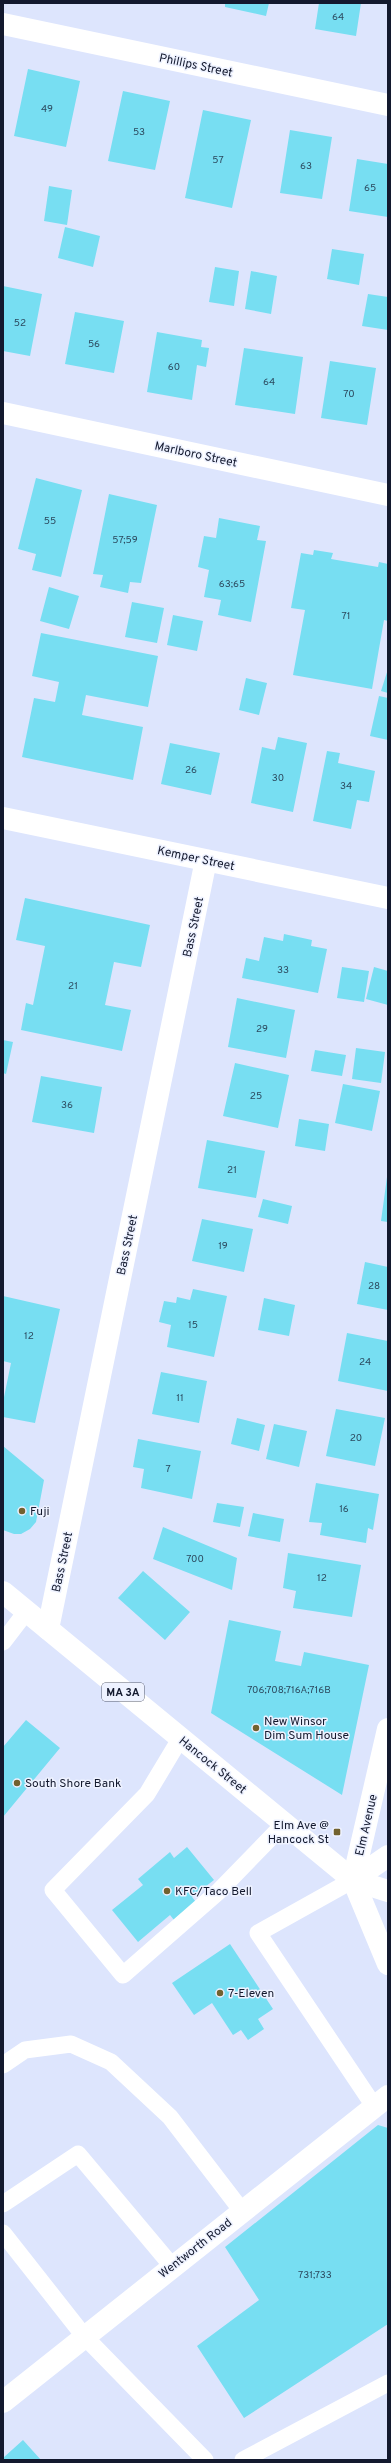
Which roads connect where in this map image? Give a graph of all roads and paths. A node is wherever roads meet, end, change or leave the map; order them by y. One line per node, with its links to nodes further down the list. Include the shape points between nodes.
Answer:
1 (3, 24): 2 (street, Phillips Street)
2 (388, 105)
3 (3, 413): 4 (street, Marlboro Street)
4 (388, 495)
5 (3, 818): 6 (street, Kemper Street)
6 (206, 860): 7 (street, Kemper Street); 10 (street, Bass Street)
7 (388, 898)
8 (3, 1592): 9 (street, Hancock Street / MA 3A)
9 (26, 1612): 10 (street, Hancock Street / MA 3A); 11 (lane)
10 (48, 1629): 13 (street, Hancock Street / MA 3A)
11 (3, 1642)
12 (388, 1728): 16 (street, Elm Avenue)
13 (180, 1739): 14 (street, Hancock Street / MA 3A); 14 (lane, via 147,1794 53,1890 123,1975 218,1892)
14 (284, 1824): 16 (street, Hancock Street / MA 3A)
15 (388, 1856): 16 (street, Elm Avenue)
16 (353, 1880): 17 (street); 18 (street, Hancock Street / MA 3A); 20 (lane, via 258,1933)
17 (388, 1890)
18 (388, 1964)
19 (3, 2065): 22 (lane, via 24,2050 71,2044 111,2062 170,2117)
20 (381, 2101): 22 (street, Wentworth Road)
21 (3, 2204): 24 (lane, via 78,2154)
22 (242, 2211): 24 (street, Wentworth Road)
23 (3, 2233): 25 (lane)
24 (172, 2266): 25 (street, Wentworth Road)
25 (84, 2336): 27 (street, Wentworth Road); 28 (lane)
26 (388, 2383): 29 (lane)
27 (3, 2402)
28 (205, 2460)
29 (243, 2460)

